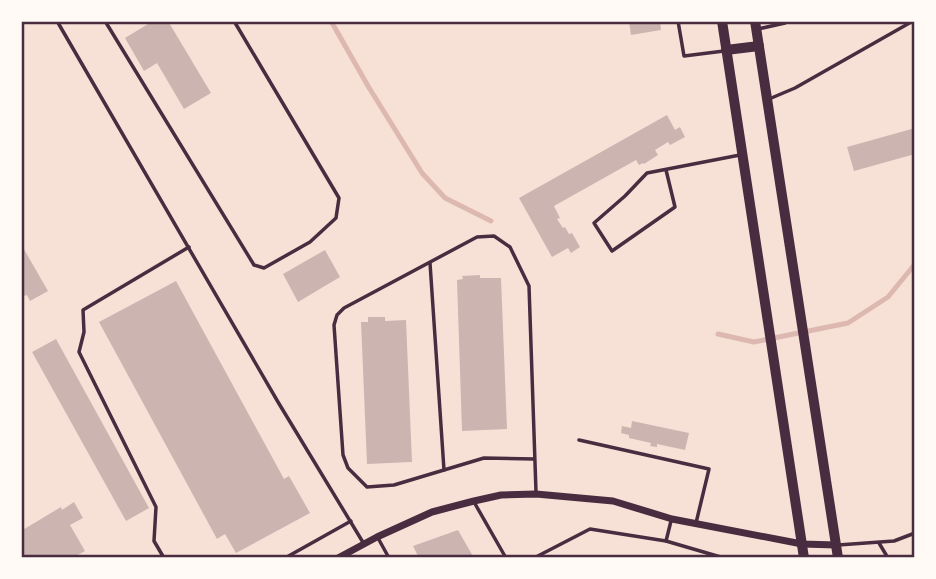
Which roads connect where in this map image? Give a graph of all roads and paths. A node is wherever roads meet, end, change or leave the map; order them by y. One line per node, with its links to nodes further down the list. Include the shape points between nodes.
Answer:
1 (58, 21): 14 (lane)
2 (105, 21): 3 (lane, via 254,265 264,268 310,243 336,218 339,198)
3 (234, 21)
4 (678, 21): 10 (lane, via 684,56)
5 (722, 21): 10 (main road)
6 (785, 21): 8 (lane)
7 (913, 21): 11 (lane)
8 (756, 25): 9 (main road)
9 (759, 46): 10 (main road); 11 (main road)
10 (726, 50): 12 (main road)
11 (767, 100): 30 (main road)
12 (742, 155): 13 (lane); 29 (main road)
13 (666, 170): 13 (lane, via 647,173 594,223 612,251 675,207)
14 (189, 247): 22 (lane); 31 (lane, via 83,310 79,352 156,507 154,541)
15 (430, 263): 17 (lane, via 477,237 494,236 510,247 529,286); 18 (lane); 18 (lane, via 344,308 334,325 343,454 348,468 368,487)
16 (579, 440): 23 (lane, via 709,469)
17 (534, 459): 18 (lane, via 484,458); 19 (lane)
18 (444, 471)
19 (536, 494): 20 (street); 21 (street, via 612,501)
20 (474, 501): 25 (street, via 432,512); 35 (lane)
21 (672, 519): 23 (street); 26 (lane)
22 (351, 522): 28 (lane); 32 (lane)
23 (696, 523): 29 (street)
24 (915, 533): 27 (lane)
25 (377, 537): 28 (street); 34 (lane)
26 (666, 541): 36 (lane, via 590,529); 37 (lane)
27 (879, 543): 30 (lane); 40 (lane)
28 (364, 544): 33 (street)
29 (802, 544): 30 (street); 38 (main road)
30 (836, 545): 39 (main road)
31 (164, 558)
32 (285, 558)
33 (338, 558)
34 (389, 558)
35 (506, 558)
36 (534, 558)
37 (724, 558)
38 (804, 558)
39 (838, 558)
40 (888, 558)

